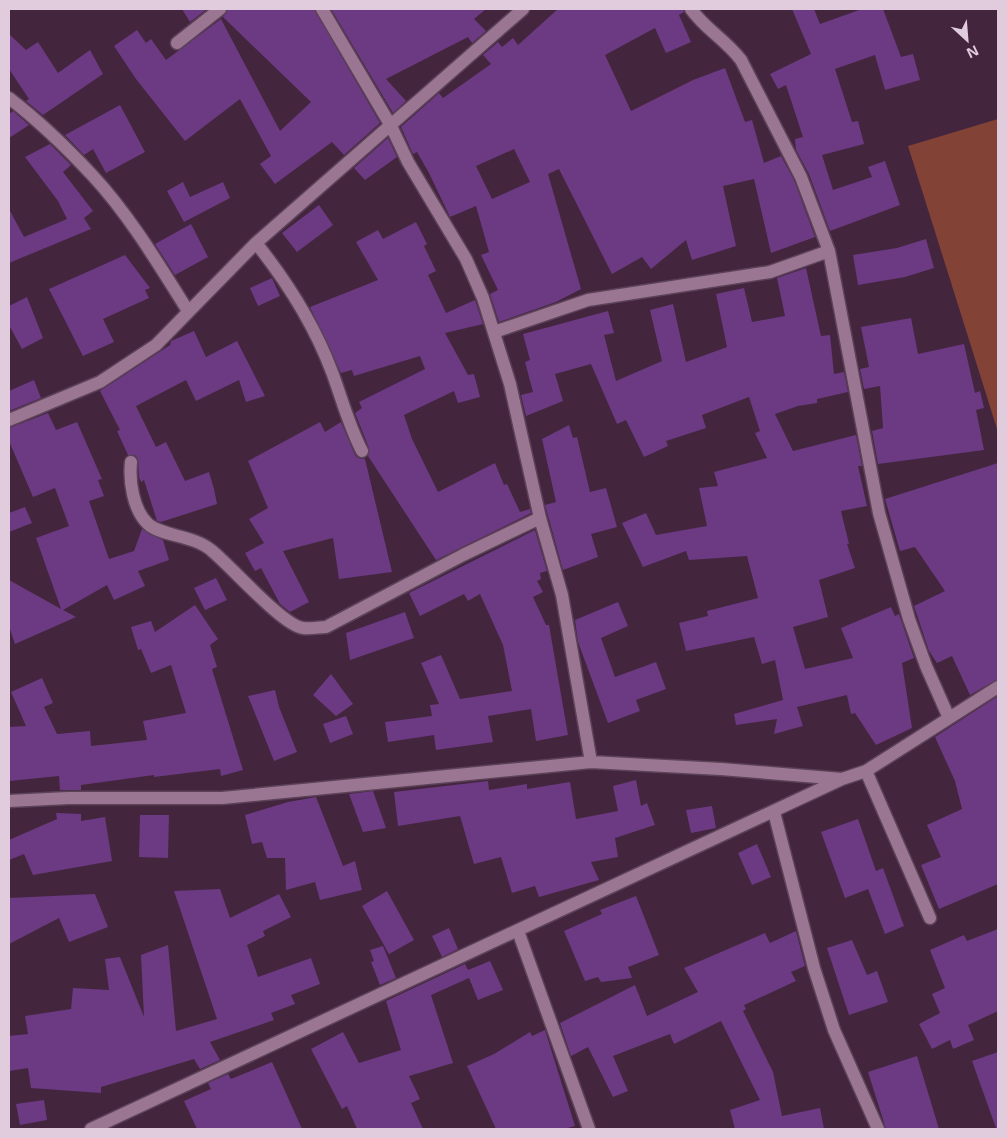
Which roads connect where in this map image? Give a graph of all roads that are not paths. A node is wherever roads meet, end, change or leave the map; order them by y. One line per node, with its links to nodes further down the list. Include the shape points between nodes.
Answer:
1 (220, 9): 5 (street)
2 (322, 9): 7 (street)
3 (523, 9): 7 (street)
4 (691, 9): 9 (street, via 700,21 728,42 741,60 801,177)
5 (177, 43)
6 (9, 98): 10 (street, via 94,177 154,257)
7 (390, 126): 8 (street); 11 (street, via 466,259)
8 (256, 243): 10 (street); 13 (street, via 285,280 310,322 332,373 348,424)
9 (829, 251): 11 (street, via 770,272 588,300); 17 (street, via 879,513 909,619)
10 (188, 311): 12 (street, via 156,345 100,382)
11 (494, 332): 15 (street, via 510,384)
12 (9, 420)
13 (362, 451)
14 (131, 462): 15 (street, via 131,486 138,509 148,524 158,530 189,537 210,549 283,617 302,629 326,627)
15 (540, 518): 18 (street, via 562,596)
16 (998, 687): 17 (street)
17 (949, 718): 19 (street)
18 (590, 762): 20 (street, via 721,768); 21 (street, via 222,798)
19 (866, 771): 20 (street); 23 (street)
20 (842, 779): 22 (street)
21 (9, 801)
22 (774, 812): 24 (street); 27 (street, via 831,1021)
23 (930, 918)
24 (518, 931): 25 (street); 26 (street)
25 (91, 1129)
26 (589, 1129)
27 (878, 1129)

